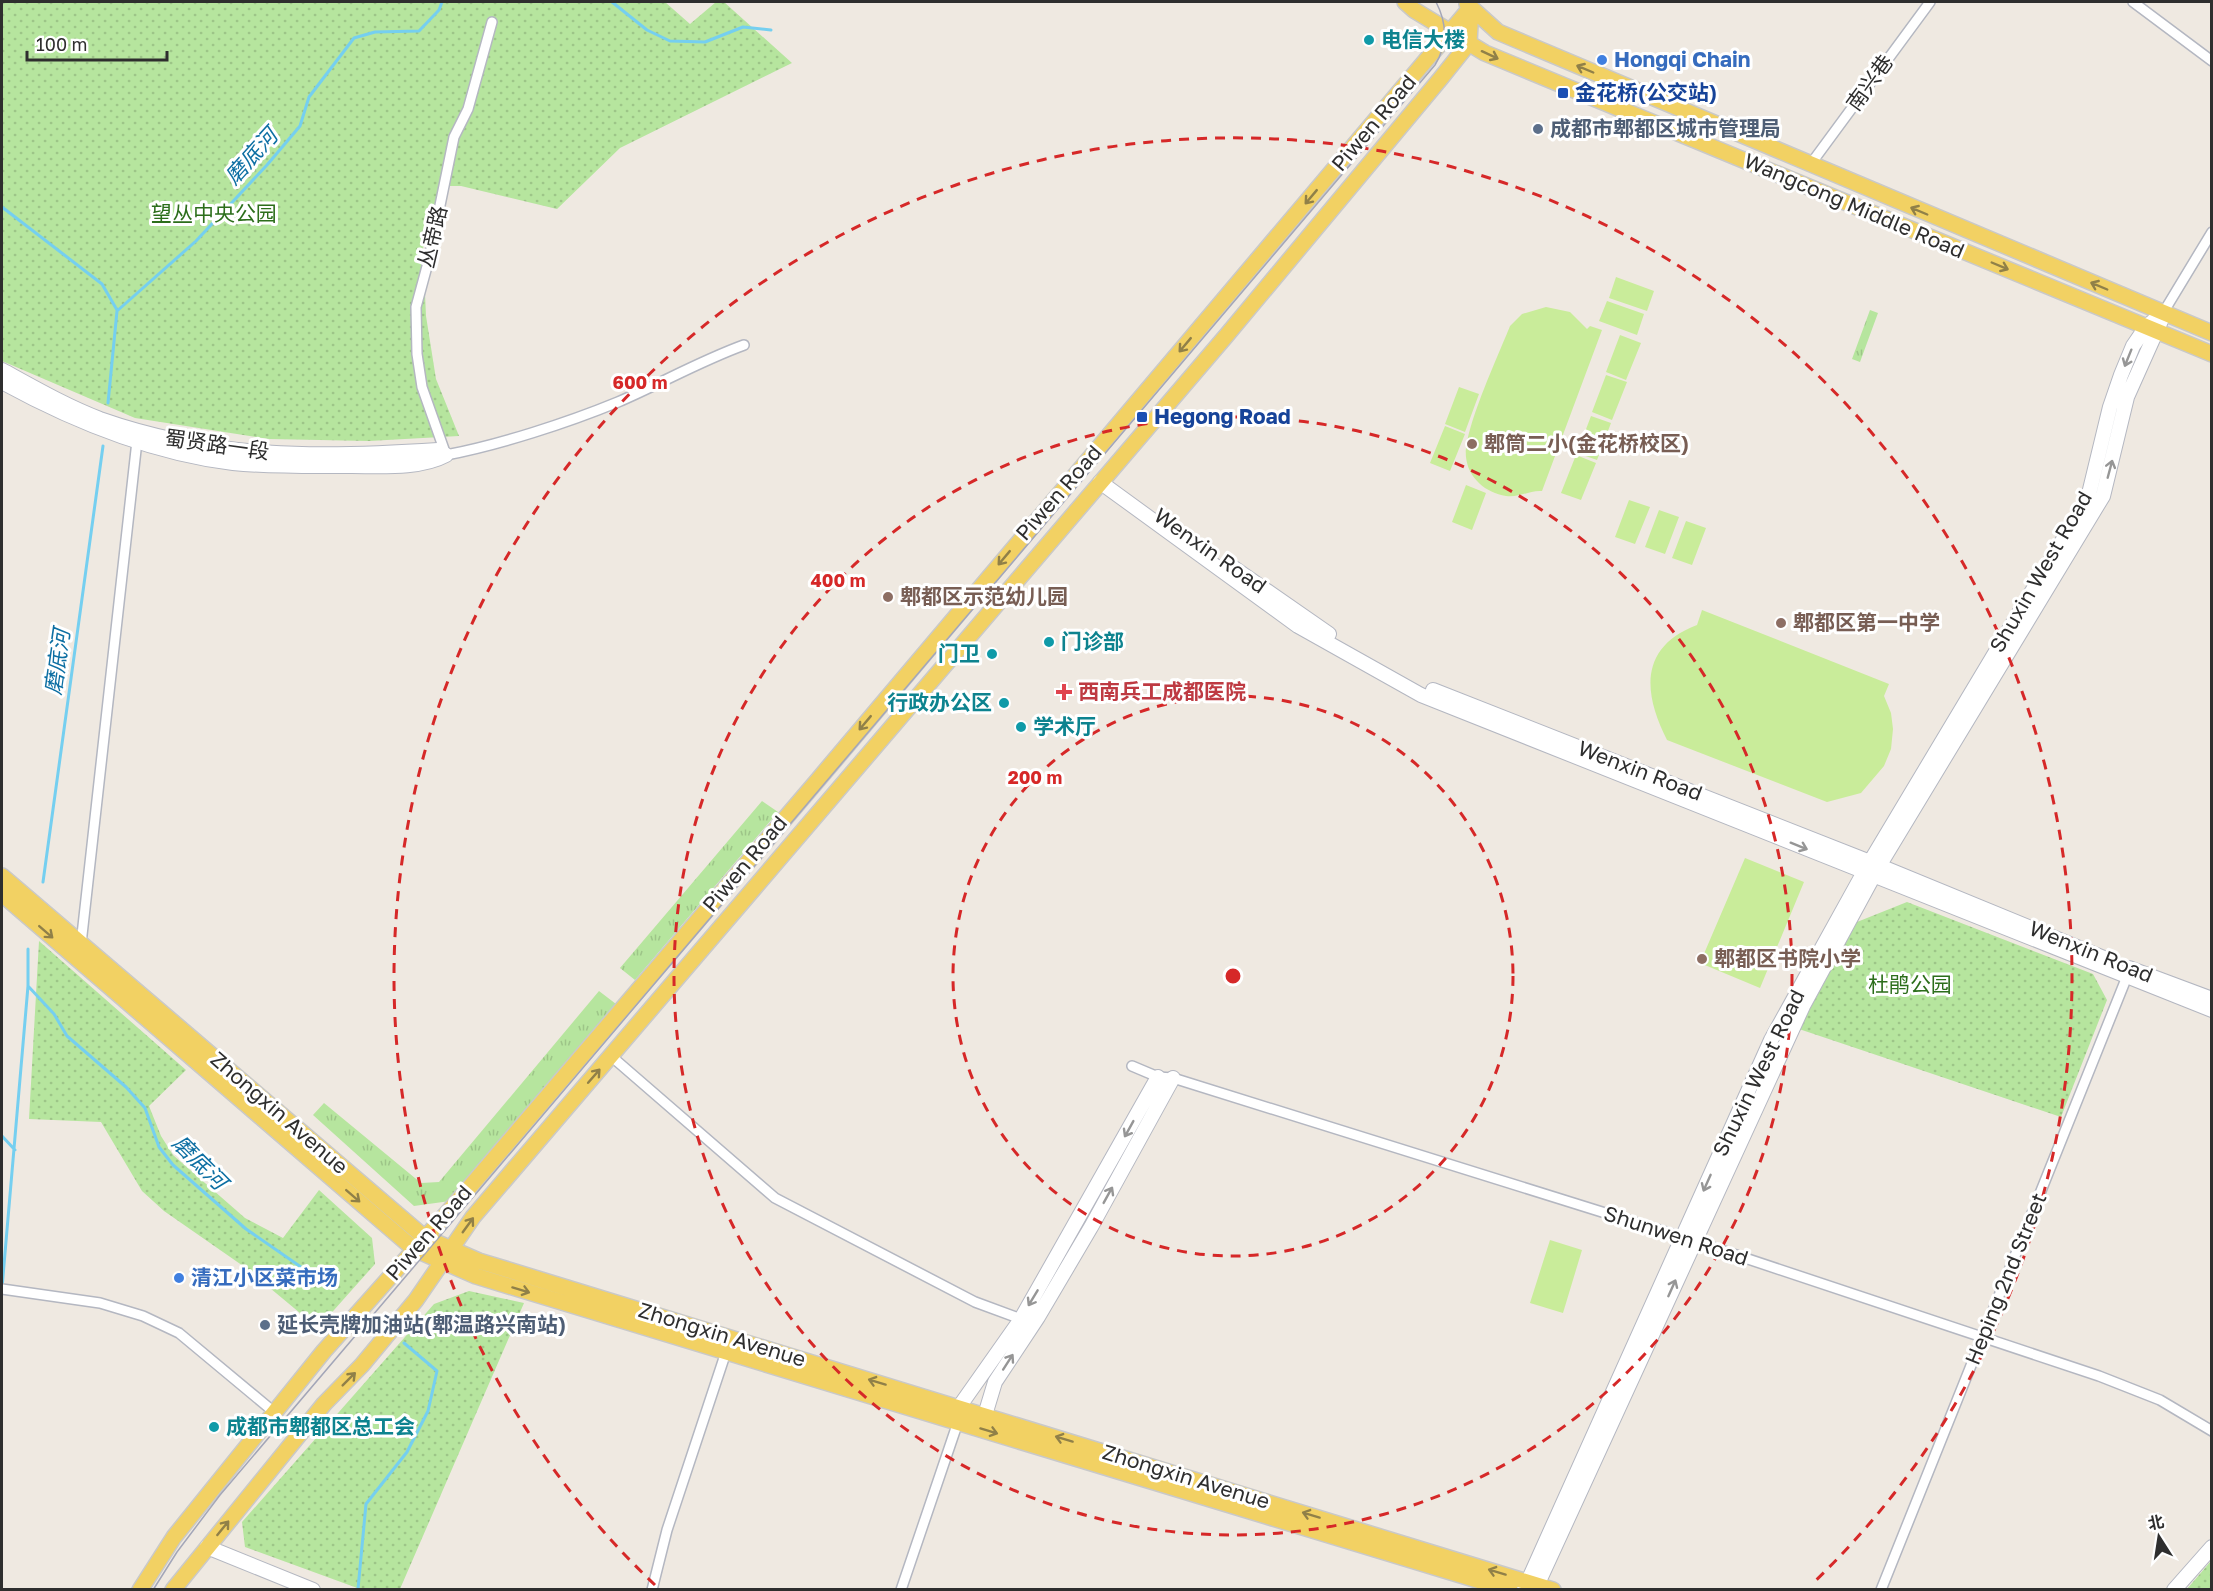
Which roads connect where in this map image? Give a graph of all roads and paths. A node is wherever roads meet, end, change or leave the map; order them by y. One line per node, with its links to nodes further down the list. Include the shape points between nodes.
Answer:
1 (1405, 2): 6 (main road, Wangcong Middle Road)
2 (1930, 2): 9 (street, 南兴巷)
3 (2133, 2): 8 (street)
4 (1470, 4): 6 (main road, Piwen Road); 7 (main road); 9 (main road, Wangcong Middle Road, one-way to 4, via 1498,32)
5 (492, 22): 19 (street, 丛帝路, via 468,110 454,137 416,307 422,387)
6 (1450, 32): 7 (main road, Wangcong Middle Road); 33 (main road, Piwen Road, one-way to 33, via 817,781)
7 (1469, 43): 12 (main road, Wangcong Middle Road, one-way to 12, via 1485,53); 20 (main road, Piwen Road)
8 (2211, 61)
9 (1810, 165): 11 (main road, Wangcong Middle Road, one-way to 9)
10 (2211, 232): 11 (street)
11 (2163, 313): 12 (street, Shuxin West Road); 13 (main road, Wangcong Middle Road)
12 (2152, 329): 15 (main road, Wangcong Middle Road); 21 (street, Shuxin West Road, via 2133,346 2110,407 2088,498)
13 (2211, 333)
14 (744, 345): 19 (street, 蜀贤路一段, via 703,360 617,402 483,448)
15 (2211, 354)
16 (2, 370): 19 (street, 蜀贤路一段, via 98,418 212,449 348,456 438,450)
17 (2, 382): 18 (street, 蜀贤路一段, via 63,414)
18 (137, 441): 19 (street, 蜀贤路一段, via 232,463 280,466 433,462); 24 (street)
19 (446, 455)
20 (1102, 479): 21 (street, Wenxin Road, via 1298,626 1421,695); 28 (main road, Piwen Road)
21 (1872, 869): 25 (street, Wenxin Road); 32 (street, Shuxin West Road, via 1771,1040)
22 (2, 876): 24 (main road, Zhongxin Avenue)
23 (2, 894): 33 (main road, Zhongxin Avenue, one-way to 33)
24 (81, 944): 33 (main road, Zhongxin Avenue)
25 (2128, 973): 26 (street, Wenxin Road); 27 (street); 37 (street, Heping 2nd Street)
26 (2211, 999)
27 (2211, 1010)
28 (611, 1056): 34 (main road, Piwen Road, one-way to 28, via 473,1217); 36 (street, via 776,1198 975,1302)
29 (1132, 1066): 30 (street, Shunwen Road)
30 (1158, 1077): 31 (street, Shunwen Road); 36 (street, one-way to 36)
31 (1173, 1078): 32 (street, Shunwen Road); 41 (street, one-way to 31, via 995,1382 1055,1287)
32 (1688, 1239): 37 (street, Shunwen Road); 45 (street, Shuxin West Road)
33 (419, 1243): 34 (main road, Zhongxin Avenue); 39 (main road, Piwen Road)
34 (446, 1255): 38 (main road, Zhongxin Avenue, one-way to 38, via 476,1276); 40 (main road, Zhongxin Avenue, one-way to 34, via 479,1261); 43 (main road, Piwen Road, one-way to 34, via 324,1404 416,1300)
35 (2, 1289): 39 (street, via 100,1303 143,1316 179,1333)
36 (1021, 1319): 40 (street)
37 (1983, 1337): 42 (street, Shunwen Road, via 2150,1396); 53 (street, Heping 2nd Street)
38 (726, 1352): 40 (main road, Zhongxin Avenue); 49 (street)
39 (274, 1412): 46 (main road, Piwen Road, via 174,1537)
40 (958, 1415): 41 (main road, Zhongxin Avenue); 50 (street); 51 (main road, Zhongxin Avenue, one-way to 51)
41 (985, 1415): 45 (main road, Zhongxin Avenue, one-way to 41)
42 (2211, 1431)
43 (207, 1547): 47 (main road, Piwen Road); 48 (street)
44 (2211, 1547): 54 (street)
45 (1531, 1586): 52 (main road, Zhongxin Avenue)
46 (140, 1590)
47 (173, 1590)
48 (313, 1590)
49 (651, 1590)
50 (902, 1590)
51 (1510, 1590)
52 (1553, 1590)
53 (1881, 1590)
54 (2174, 1590)

